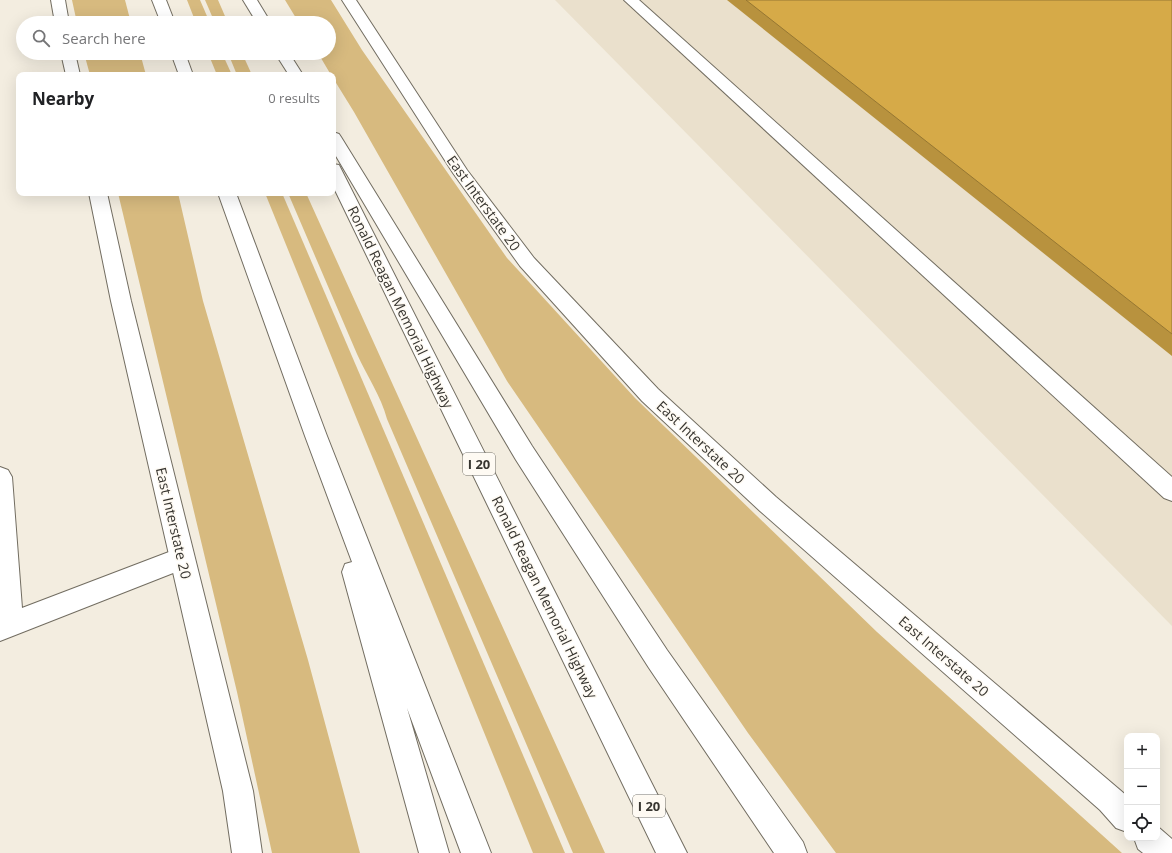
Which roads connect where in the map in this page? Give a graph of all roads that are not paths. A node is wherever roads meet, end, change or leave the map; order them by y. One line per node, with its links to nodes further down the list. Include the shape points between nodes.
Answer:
1 (58, 0): 6 (main road)
2 (159, 0): 7 (main road)
3 (250, 0): 8 (main road); 9 (main road)
4 (349, 0): 29 (main road, East Interstate 20, via 461,173 527,262 650,394 768,504)
5 (631, 0): 24 (main road)
6 (61, 16)
7 (165, 16)
8 (258, 16)
9 (260, 16)
10 (70, 60): 14 (main road)
11 (181, 60): 15 (main road)
12 (279, 60): 16 (main road)
13 (286, 60): 17 (main road)
14 (72, 72)
15 (185, 72)
16 (285, 72)
17 (294, 72)
18 (336, 142): 36 (main road, via 524,453 658,659)
19 (336, 175): 28 (main road, Ronald Reagan Memorial Highway / I 20)
20 (99, 196): 26 (main road, East Interstate 20)
21 (228, 196): 22 (main road)
22 (316, 436): 32 (main road); 33 (main road)
23 (0, 477): 25 (main road)
24 (1172, 491)
25 (2, 541): 27 (main road)
26 (182, 558): 27 (main road); 31 (main road, East Interstate 20, via 238,791)
27 (5, 627)
28 (626, 759): 34 (main road, Ronald Reagan Memorial Highway / I 20); 35 (main road)
29 (1124, 814)
30 (1152, 841): 37 (main road)
31 (247, 853)
32 (434, 853)
33 (476, 853)
34 (672, 853)
35 (678, 853)
36 (792, 853)
37 (1164, 853)

